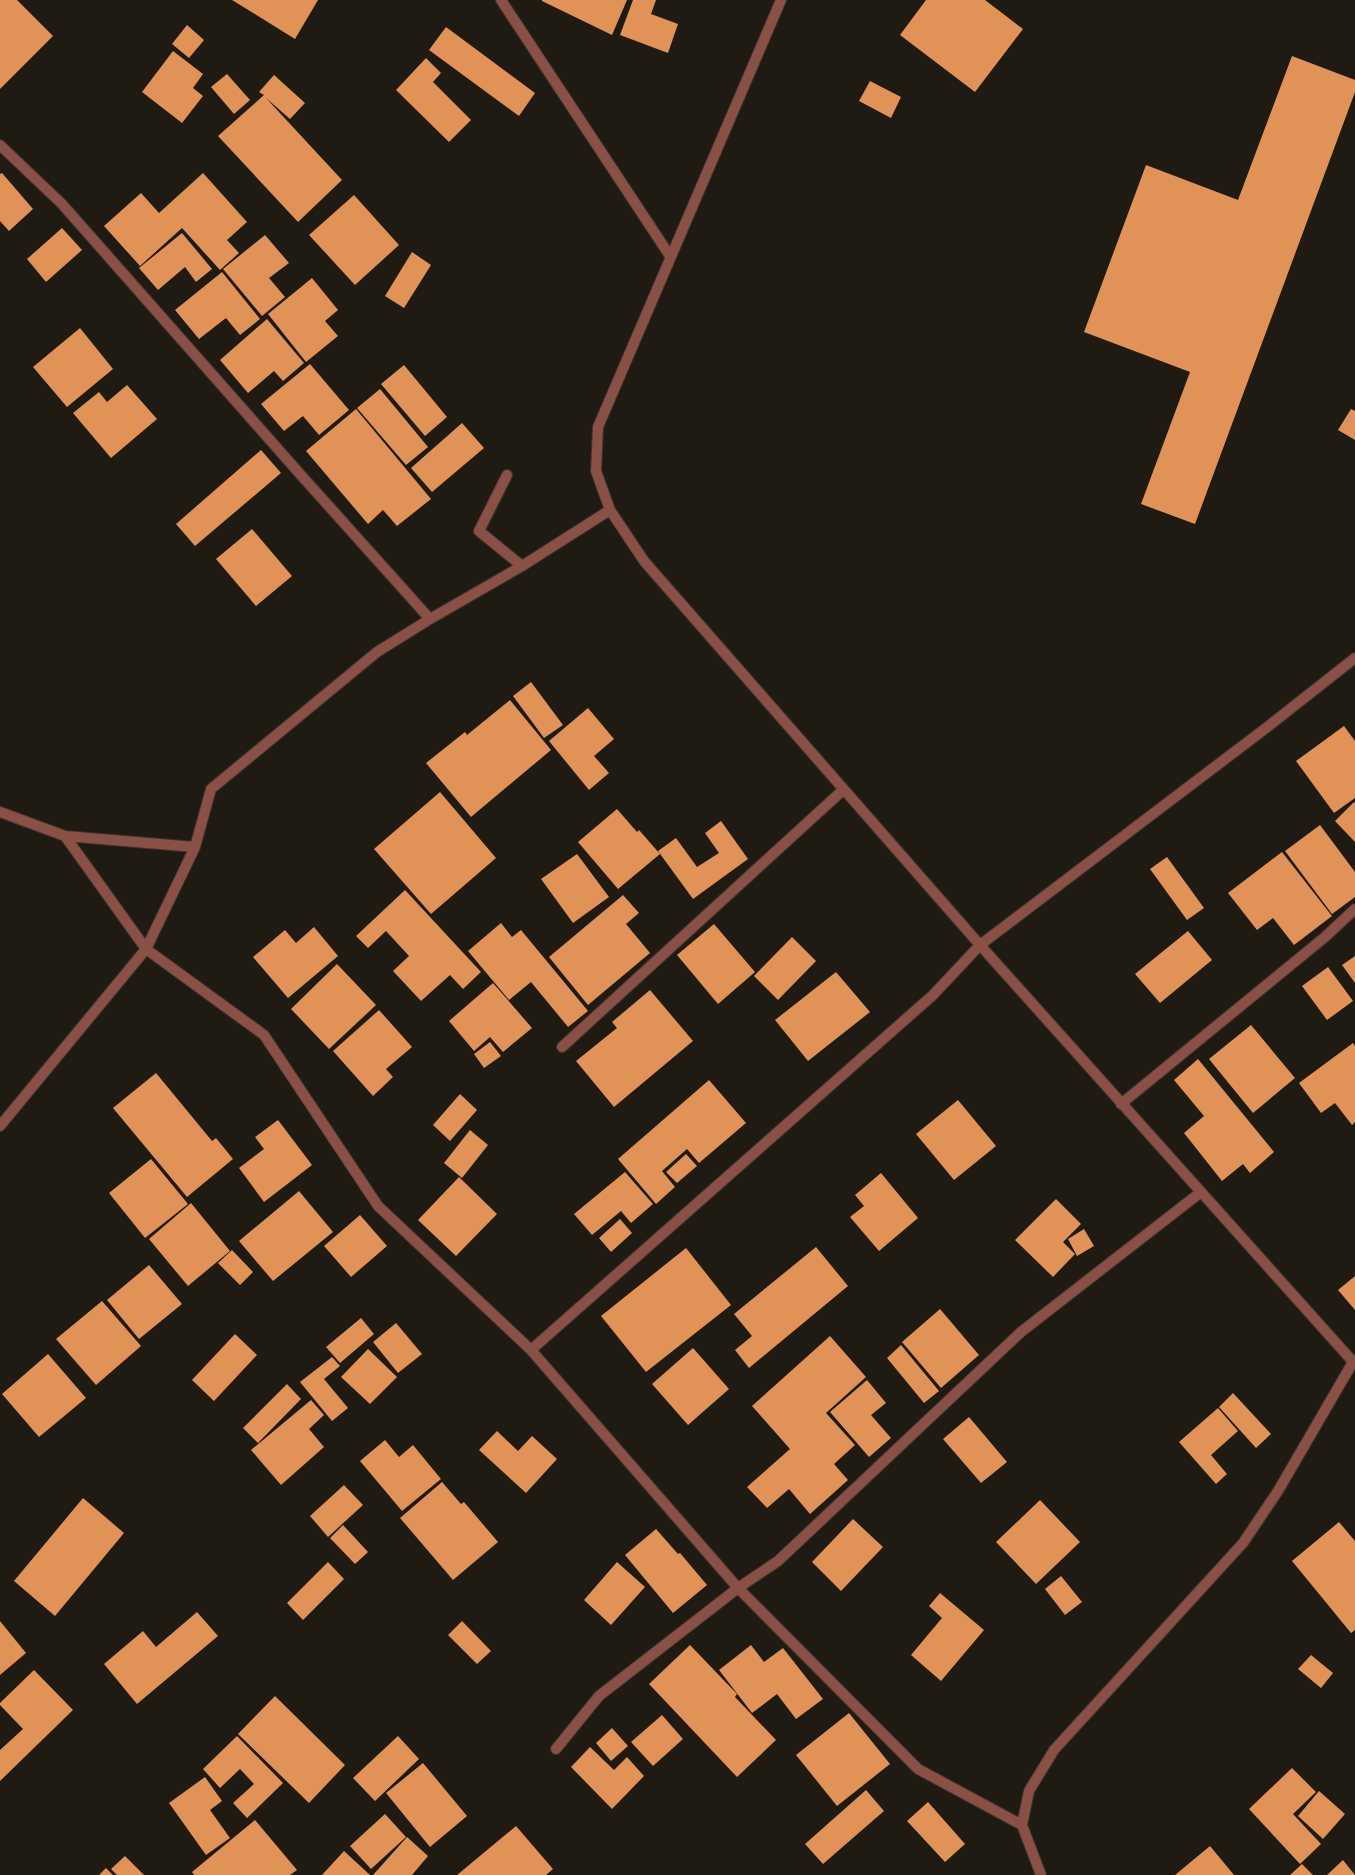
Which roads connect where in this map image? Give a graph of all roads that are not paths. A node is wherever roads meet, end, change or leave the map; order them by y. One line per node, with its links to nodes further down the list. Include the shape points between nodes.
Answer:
1 (501, 0): 4 (street)
2 (780, 0): 4 (street)
3 (0, 145): 8 (street, via 62,204)
4 (670, 256): 6 (street, via 598,427 596,471)
5 (507, 474): 7 (street, via 479,531)
6 (610, 510): 7 (street); 10 (street, via 644,562)
7 (522, 566): 8 (street)
8 (430, 619): 13 (street, via 377,652 211,789)
9 (1355, 658): 15 (street)
10 (843, 790): 15 (street); 17 (street)
11 (0, 812): 12 (street)
12 (65, 836): 13 (street); 16 (street)
13 (195, 847): 16 (street)
14 (1355, 908): 18 (street, via 1318,942)
15 (980, 945): 18 (street); 21 (street, via 933,995)
16 (146, 949): 19 (street); 21 (street, via 264,1036 378,1206)
17 (562, 1047)
18 (1121, 1104): 20 (street)
19 (0, 1126)
20 (1201, 1192): 22 (street); 23 (street, via 1021,1332 778,1561)
21 (531, 1350): 23 (street)
22 (1354, 1363): 25 (street, via 1278,1491 1243,1543 1054,1750 1029,1791)
23 (738, 1588): 24 (street, via 599,1696); 25 (street, via 918,1769)
24 (556, 1749)
25 (1022, 1825): 26 (street)
26 (1040, 1875)

